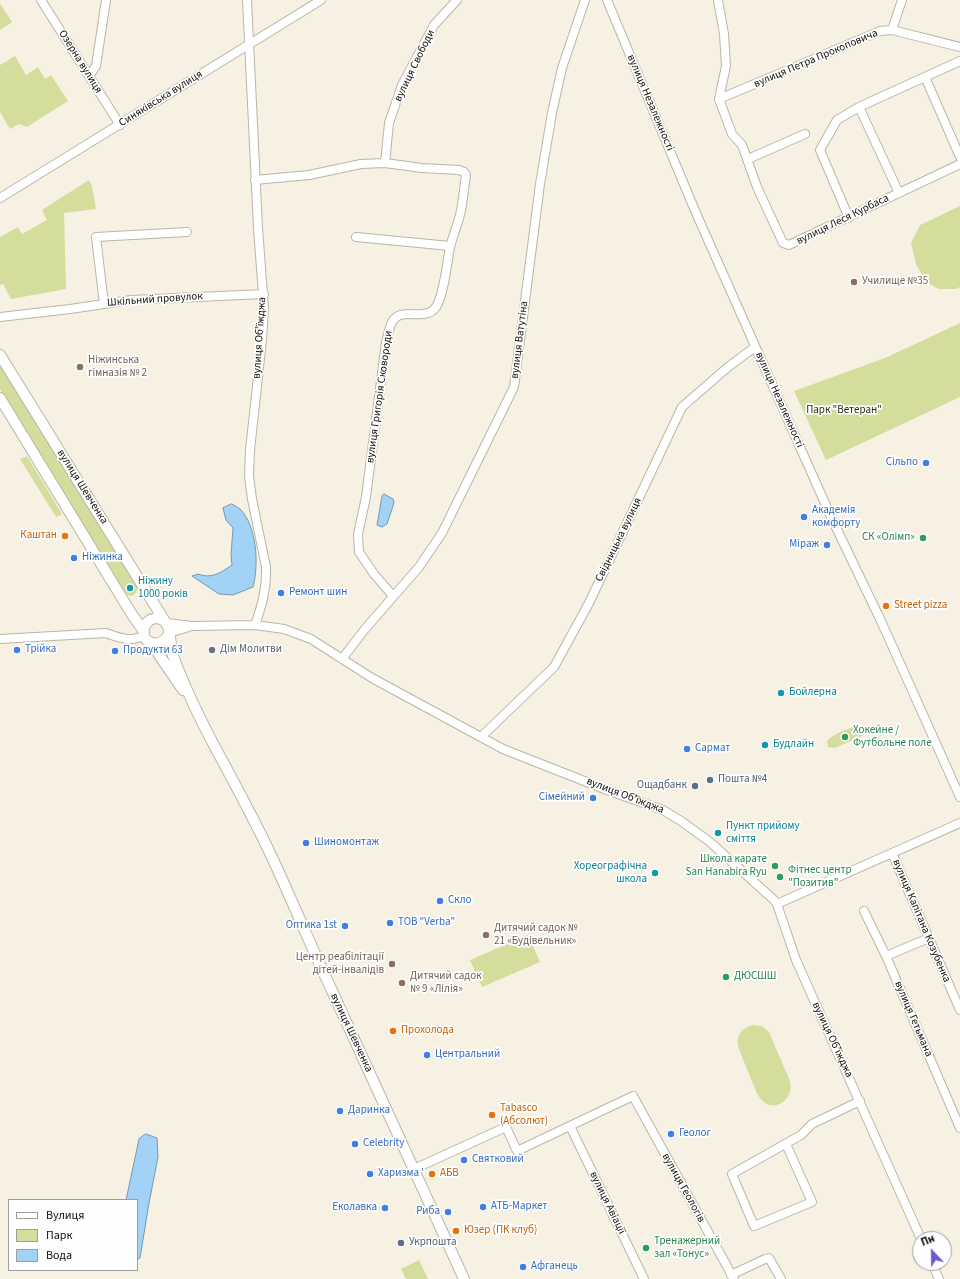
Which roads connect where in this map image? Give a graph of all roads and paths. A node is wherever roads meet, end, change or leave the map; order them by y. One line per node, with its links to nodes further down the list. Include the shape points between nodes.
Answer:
1 (41, 0): 14 (street, Озерна вулиця)
2 (106, 0): 14 (street, via 96,66)
3 (246, 0): 11 (street, вулиця Обʼїжджа)
4 (321, 0): 11 (street, Синяківська вулиця)
5 (457, 0): 22 (street, вулиця Свободи, via 434,25 402,85 389,122)
6 (585, 0): 37 (street, вулиця Ватутіна, via 562,68 552,113 540,180 514,387 442,533)
7 (607, 0): 34 (street, вулиця Незалежності)
8 (718, 0): 16 (street, via 726,66)
9 (902, 0): 10 (street)
10 (892, 30): 12 (street, вулиця Петра Прокоповича); 16 (street, вулиця Петра Прокоповича, via 880,31)
11 (249, 45): 18 (street, Синяківська вулиця); 24 (street, вулиця Обʼїжджа)
12 (960, 46)
13 (960, 61): 15 (street)
14 (89, 76): 18 (street, Озерна вулиця)
15 (925, 77): 17 (street); 20 (street)
16 (720, 99): 21 (street, вулиця Леся Курбаса, via 732,134 742,145)
17 (859, 107): 25 (street); 27 (street, via 837,120 820,150)
18 (120, 125): 26 (street, Синяківська вулиця)
19 (805, 134): 21 (street)
20 (960, 157)
21 (748, 159): 27 (street, вулиця Леся Курбаса, via 757,187 783,243 789,245)
22 (385, 163): 24 (street, вулиця Григорія Сковороди, via 361,164 310,175); 30 (street, вулиця Григорія Сковороди, via 464,172 466,175 460,213)
23 (960, 164): 25 (street, вулиця Леся Курбаса)
24 (256, 180): 31 (street, вулиця Обʼїжджа)
25 (899, 193): 27 (street, вулиця Леся Курбаса)
26 (0, 198)
27 (849, 218)
28 (187, 232): 32 (street, via 96,237)
29 (356, 237): 30 (street)
30 (450, 246): 37 (street, вулиця Григорія Сковороди, via 436,307 422,315 405,314 396,317 390,328 383,362 366,497 358,534 359,552)
31 (264, 294): 32 (street, Шкільний провулок, via 131,300); 38 (street, вулиця Обʼїжджа, via 262,340 249,465 252,499 267,576 264,598)
32 (104, 304): 33 (street, Шкільний провулок)
33 (0, 317)
34 (755, 347): 44 (street, Свідницька вулиця, via 682,407 589,603 554,667); 45 (street, вулиця Незалежності)
35 (0, 354): 39 (main road, вулиця Шевченка)
36 (0, 398): 40 (main road, вулиця Шевченка)
37 (393, 596): 42 (street, вулиця Ватутіна)
38 (255, 625): 39 (street, вулиця Обʼїжджа); 42 (street, вулиця Обʼїжджа, via 300,634)
39 (167, 628): 40 (main road, via 165,640 162,642 155,644); 40 (main road, via 158,618 151,619 146,623); 43 (main road, вулиця Шевченка, via 172,654)
40 (146, 635): 41 (street, via 135,633 127,638 119,638 106,633); 43 (main road, вулиця Шевченка)
41 (0, 639)
42 (342, 659): 44 (street, вулиця Обʼїжджа, via 372,678)
43 (193, 703): 57 (main road, вулиця Шевченка, via 276,865)
44 (482, 736): 48 (street, вулиця Обʼїжджа, via 503,749 538,764 663,810 725,855)
45 (960, 797)
46 (960, 823): 47 (street)
47 (892, 853): 48 (street); 50 (street, вулиця Капітана Козубенка)
48 (777, 904): 53 (street, вулиця Обʼїжджа, via 796,960)
49 (864, 911): 51 (street, вулиця Гетьмана)
50 (929, 938): 51 (street); 52 (street, вулиця Капітана Козубенка)
51 (886, 956): 55 (street, вулиця Гетьмана)
52 (960, 1010)
53 (860, 1102): 56 (street, via 812,1124 801,1136); 58 (street, вулиця Обʼїжджа)
54 (570, 1126): 57 (street, via 517,1151 506,1127); 59 (street, вулиця Геологів, via 633,1096); 61 (street, вулиця Авіації)
55 (960, 1128)
56 (786, 1144): 56 (street, via 812,1202 754,1226 732,1174)
57 (414, 1169): 60 (main road, вулиця Шевченка)
58 (917, 1231)
59 (732, 1277): 62 (street, via 769,1258)
60 (464, 1279)
61 (644, 1279)
62 (781, 1279)

